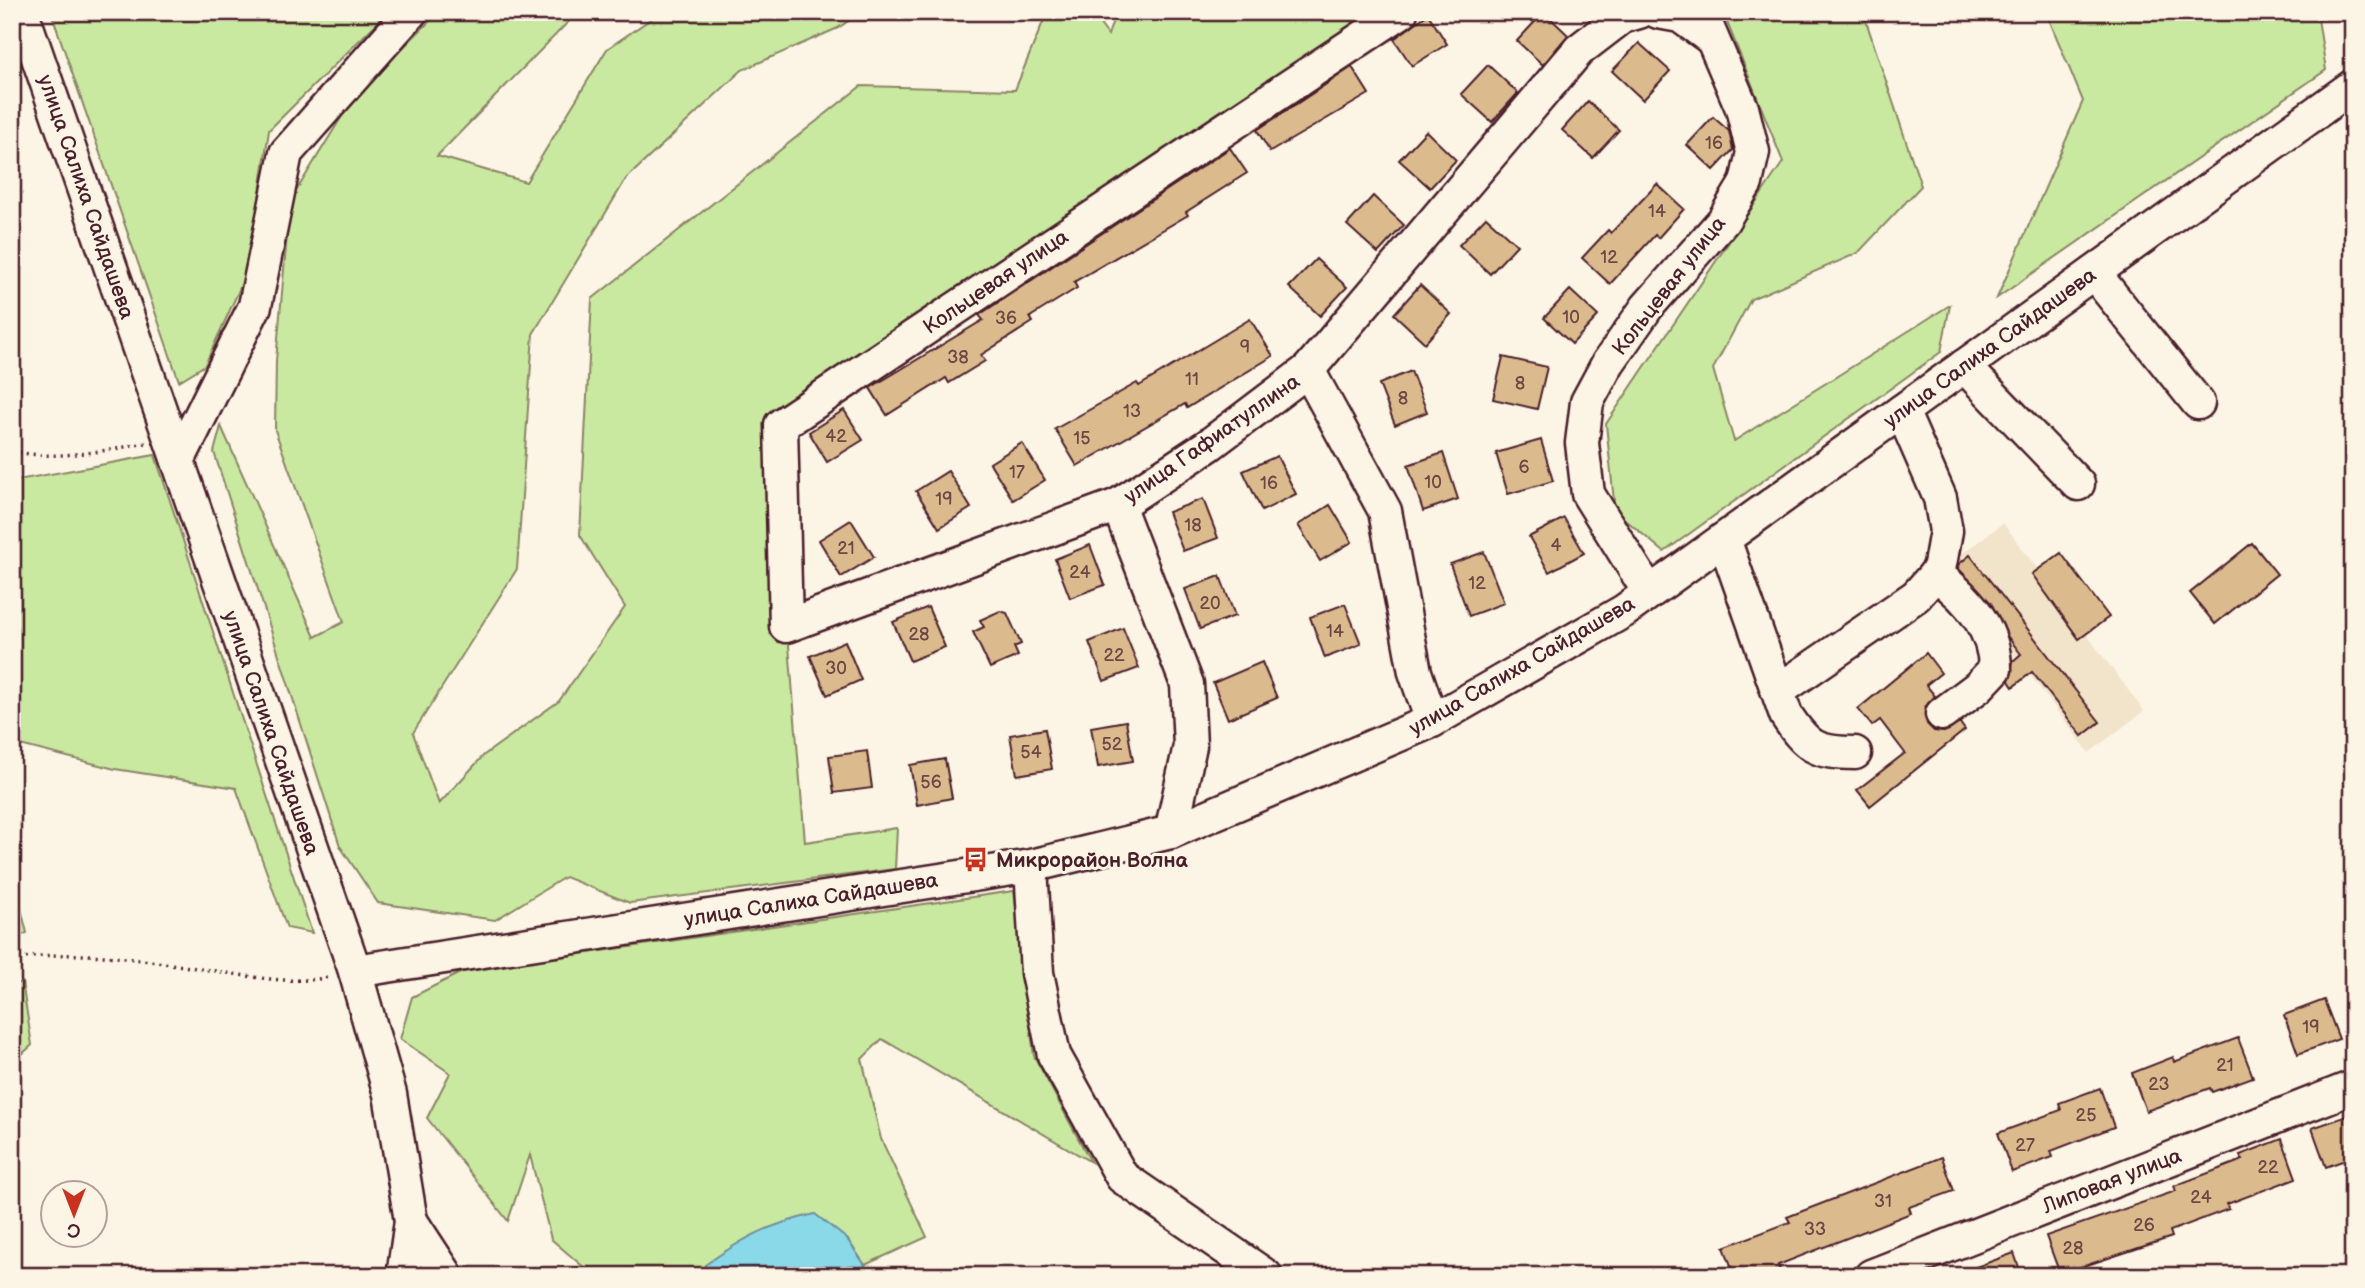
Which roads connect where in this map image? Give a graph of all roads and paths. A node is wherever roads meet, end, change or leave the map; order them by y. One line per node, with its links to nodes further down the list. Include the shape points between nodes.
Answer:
1 (22, 12): 14 (street, улица Салиха Сайдашева)
2 (411, 12): 14 (street, via 286,153 255,306)
3 (1401, 12): 20 (street, Кольцевая улица, via 781,425 786,626)
4 (1639, 12): 10 (street, улица Гафиатуллина, via 1622,17 1579,50)
5 (1658, 12): 6 (street)
6 (1707, 26): 19 (street, Кольцевая улица, via 1742,107 1753,152 1746,183 1723,221 1647,307 1608,363 1587,402 1582,443 1588,494)
7 (2349, 97): 8 (street, улица Салиха Сайдашева)
8 (2094, 273): 9 (street, улица Салиха Сайдашева); 11 (street)
9 (1964, 366): 12 (street, улица Салиха Сайдашева); 15 (street)
10 (1308, 370): 16 (street, улица Гафиатуллина, via 1209,446); 23 (street, via 1385,511 1415,672)
11 (2198, 402)
12 (1902, 411): 17 (street, улица Салиха Сайдашева); 18 (street, via 1940,498 1946,531)
13 (12, 451): 14 (path)
14 (174, 451): 28 (street, улица Салиха Сайдашева)
15 (2077, 484)
16 (1118, 505): 20 (street, улица Гафиатуллина); 25 (street, via 1187,684 1191,746)
17 (1724, 539): 19 (street, улица Салиха Сайдашева); 21 (street)
18 (1935, 575): 21 (street, via 1916,596); 22 (street, via 1961,592 1995,649 1995,669)
19 (1650, 593): 23 (street, улица Салиха Сайдашева)
20 (811, 619)
21 (1778, 691): 24 (street, via 1802,741 1827,753)
22 (1942, 715)
23 (1432, 721): 25 (street, улица Салиха Сайдашева)
24 (1855, 753)
25 (1171, 832): 26 (street, улица Салиха Сайдашева)
26 (1031, 866): 28 (street, улица Салиха Сайдашева); 33 (street, via 1037,974 1054,1055 1122,1177)
27 (12, 960): 28 (path, via 39,955 107,955 311,981)
28 (355, 971): 30 (street, via 390,1094)
29 (2353, 1087): 34 (street, Липовая улица)
30 (411, 1221): 31 (street); 32 (street)
31 (403, 1276)
32 (447, 1276)
33 (1266, 1276)
34 (1871, 1276)

